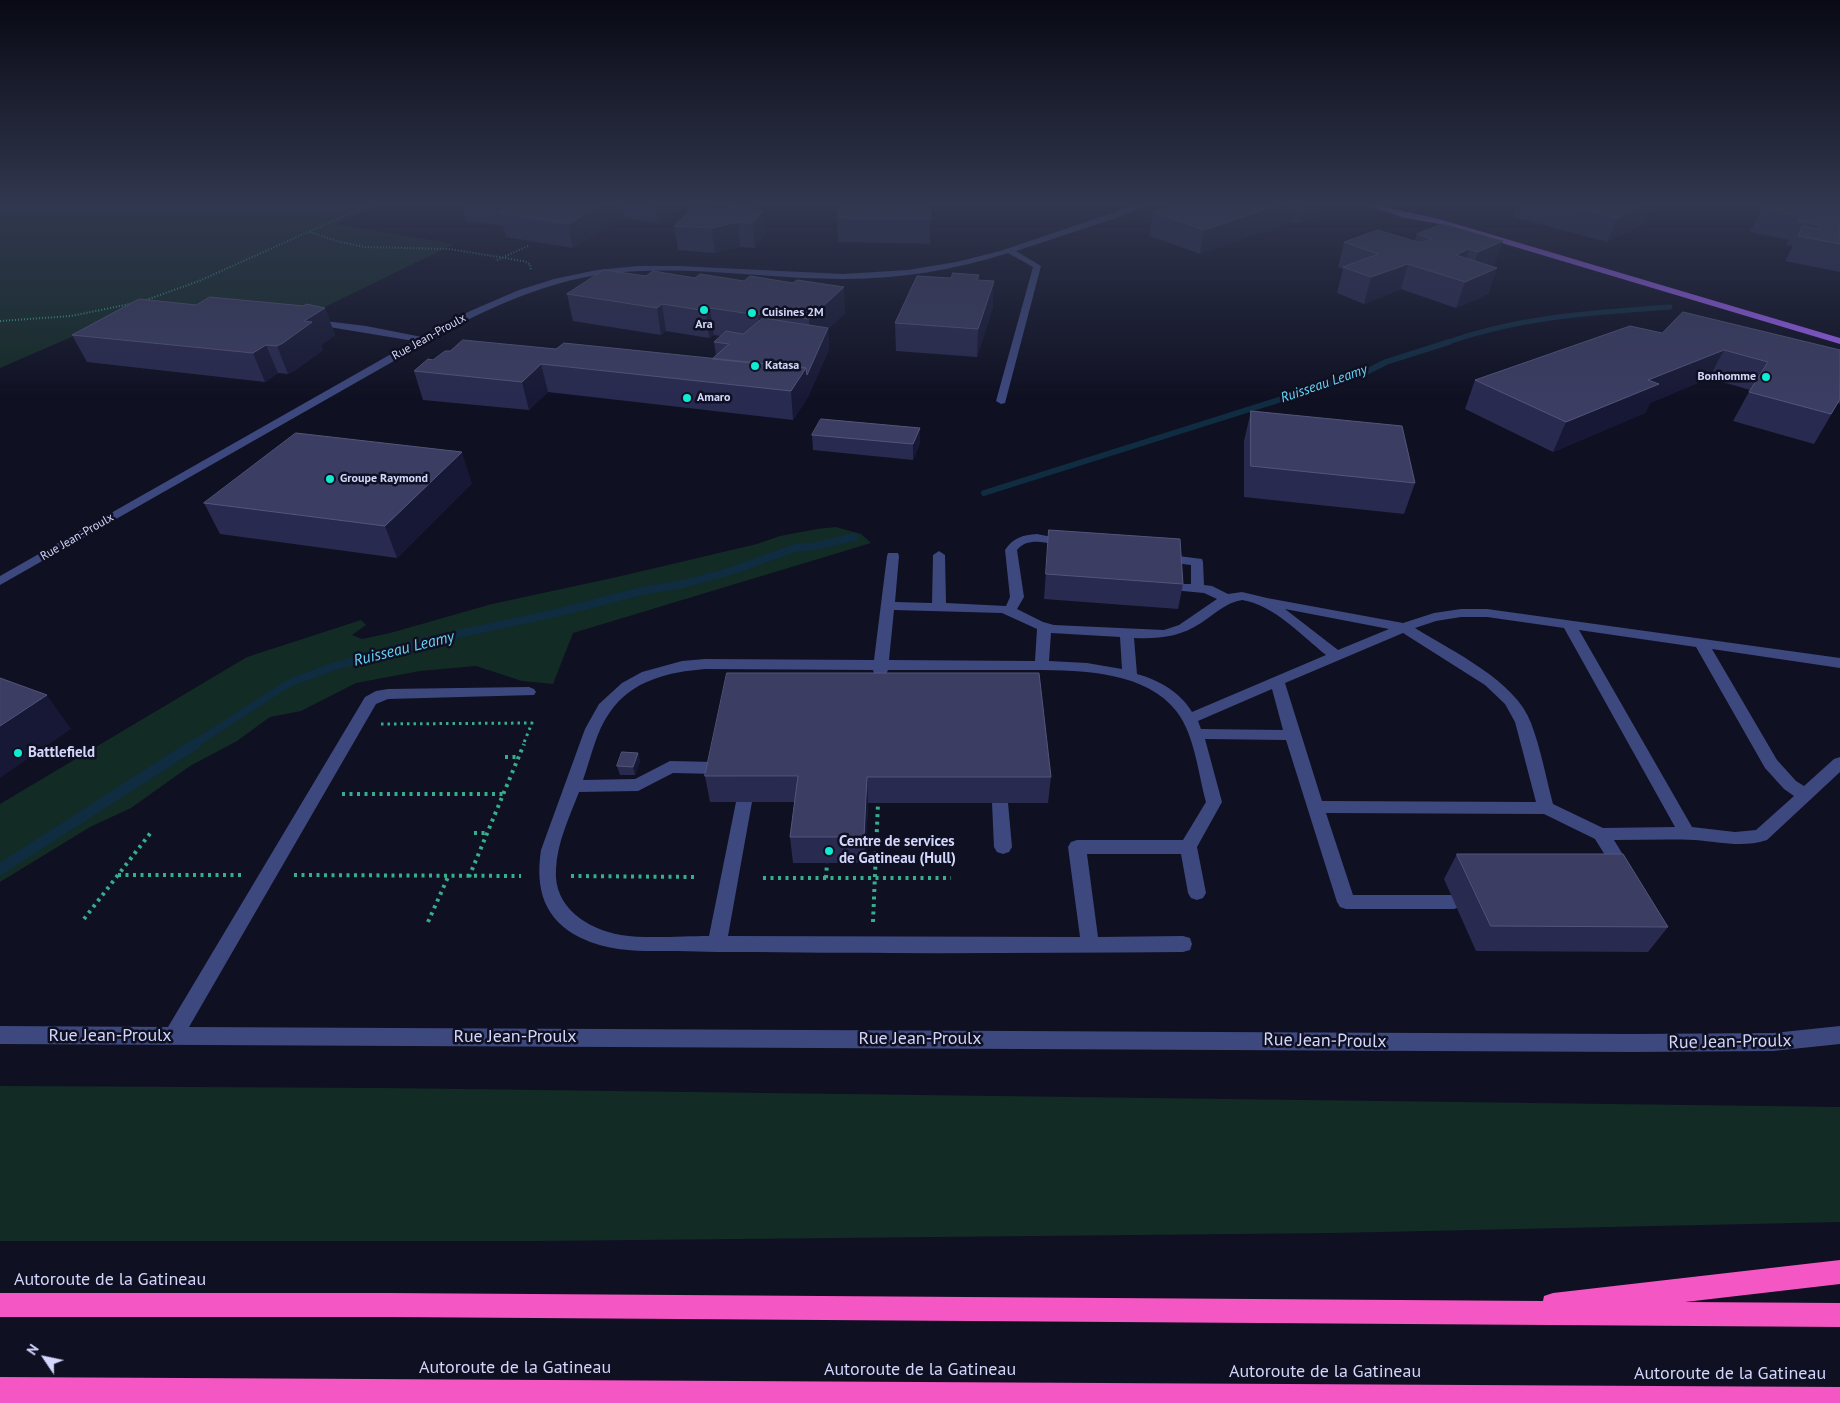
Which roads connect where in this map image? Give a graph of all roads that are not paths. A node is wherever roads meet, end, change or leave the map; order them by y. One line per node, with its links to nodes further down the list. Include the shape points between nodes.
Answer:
1 (630, 270): 7 (street, Rue Jean-Proulx, via 557,280 508,297)
2 (714, 270): 3 (street, Rue Jean-Proulx, via 827,276)
3 (928, 270)
4 (1036, 270): 9 (street)
5 (1603, 270): 8 (main road)
6 (299, 320): 7 (street)
7 (423, 340): 14 (street, Rue Jean-Proulx)
8 (1840, 341)
9 (1000, 401)
10 (1079, 547): 21 (street, via 1033,539 1023,539 1014,545 1011,550 1017,598)
11 (939, 555): 20 (street)
12 (893, 556): 19 (street)
13 (1148, 556): 16 (street, via 1197,562)
14 (0, 581)
15 (1177, 587): 16 (street)
16 (1198, 588): 17 (street, via 1213,591)
17 (1226, 599): 18 (street, via 1240,596); 25 (street, via 1198,619 1170,633)
18 (1265, 601): 24 (street); 27 (street)
19 (887, 606): 20 (street); 29 (street)
20 (938, 607): 21 (street)
21 (1010, 610): 23 (street)
22 (1569, 625): 24 (street, via 1461,613 1434,617); 26 (street); 46 (street)
23 (1044, 627): 25 (street); 30 (street)
24 (1405, 628): 27 (street); 44 (street, via 1476,671 1511,701 1523,722)
25 (1127, 633): 31 (street)
26 (1700, 643): 28 (street); 40 (street, via 1771,764 1790,785)
27 (1336, 656): 32 (street)
28 (1840, 663)
29 (880, 665): 30 (street); 33 (street); 39 (street, via 693,664 647,675 627,686 604,708)
30 (1042, 665): 31 (street, via 1092,668)
31 (1130, 676): 35 (street, via 1163,691 1180,707)
32 (1277, 682): 35 (street); 36 (street)
33 (879, 690)
34 (529, 692): 57 (street, via 388,694 370,701)
35 (1192, 727): 36 (street); 48 (street, via 1214,802)
36 (1292, 735): 43 (street)
37 (1840, 763): 40 (street)
38 (717, 768): 39 (street, via 670,768 638,785)
39 (573, 786): 53 (street, via 550,850 546,872 550,895 562,914 582,931 608,941)
40 (1806, 795): 46 (street, via 1761,835 1733,839)
41 (744, 802): 53 (street)
42 (1000, 803): 47 (street)
43 (1315, 808): 44 (street); 51 (street, via 1346,902)
44 (1546, 808): 45 (street)
45 (1602, 834): 46 (street); 49 (street)
46 (1687, 834)
47 (1003, 847)
48 (1188, 847): 50 (street); 54 (street, via 1077,847)
49 (1631, 883)
50 (1197, 893)
51 (1454, 902)
52 (1183, 944): 54 (street)
53 (717, 945): 54 (street)
54 (1090, 945)
55 (0, 1035): 57 (street, Rue Jean-Proulx)
56 (1840, 1035): 57 (street, Rue Jean-Proulx, via 1773,1042 1652,1043)
57 (173, 1036)
58 (1840, 1272): 60 (highway)
59 (0, 1305): 60 (highway, Autoroute de la Gatineau)
60 (1485, 1312): 61 (highway, Autoroute de la Gatineau)
61 (1840, 1315)
62 (0, 1390): 63 (highway, Autoroute de la Gatineau)
63 (1840, 1400)

